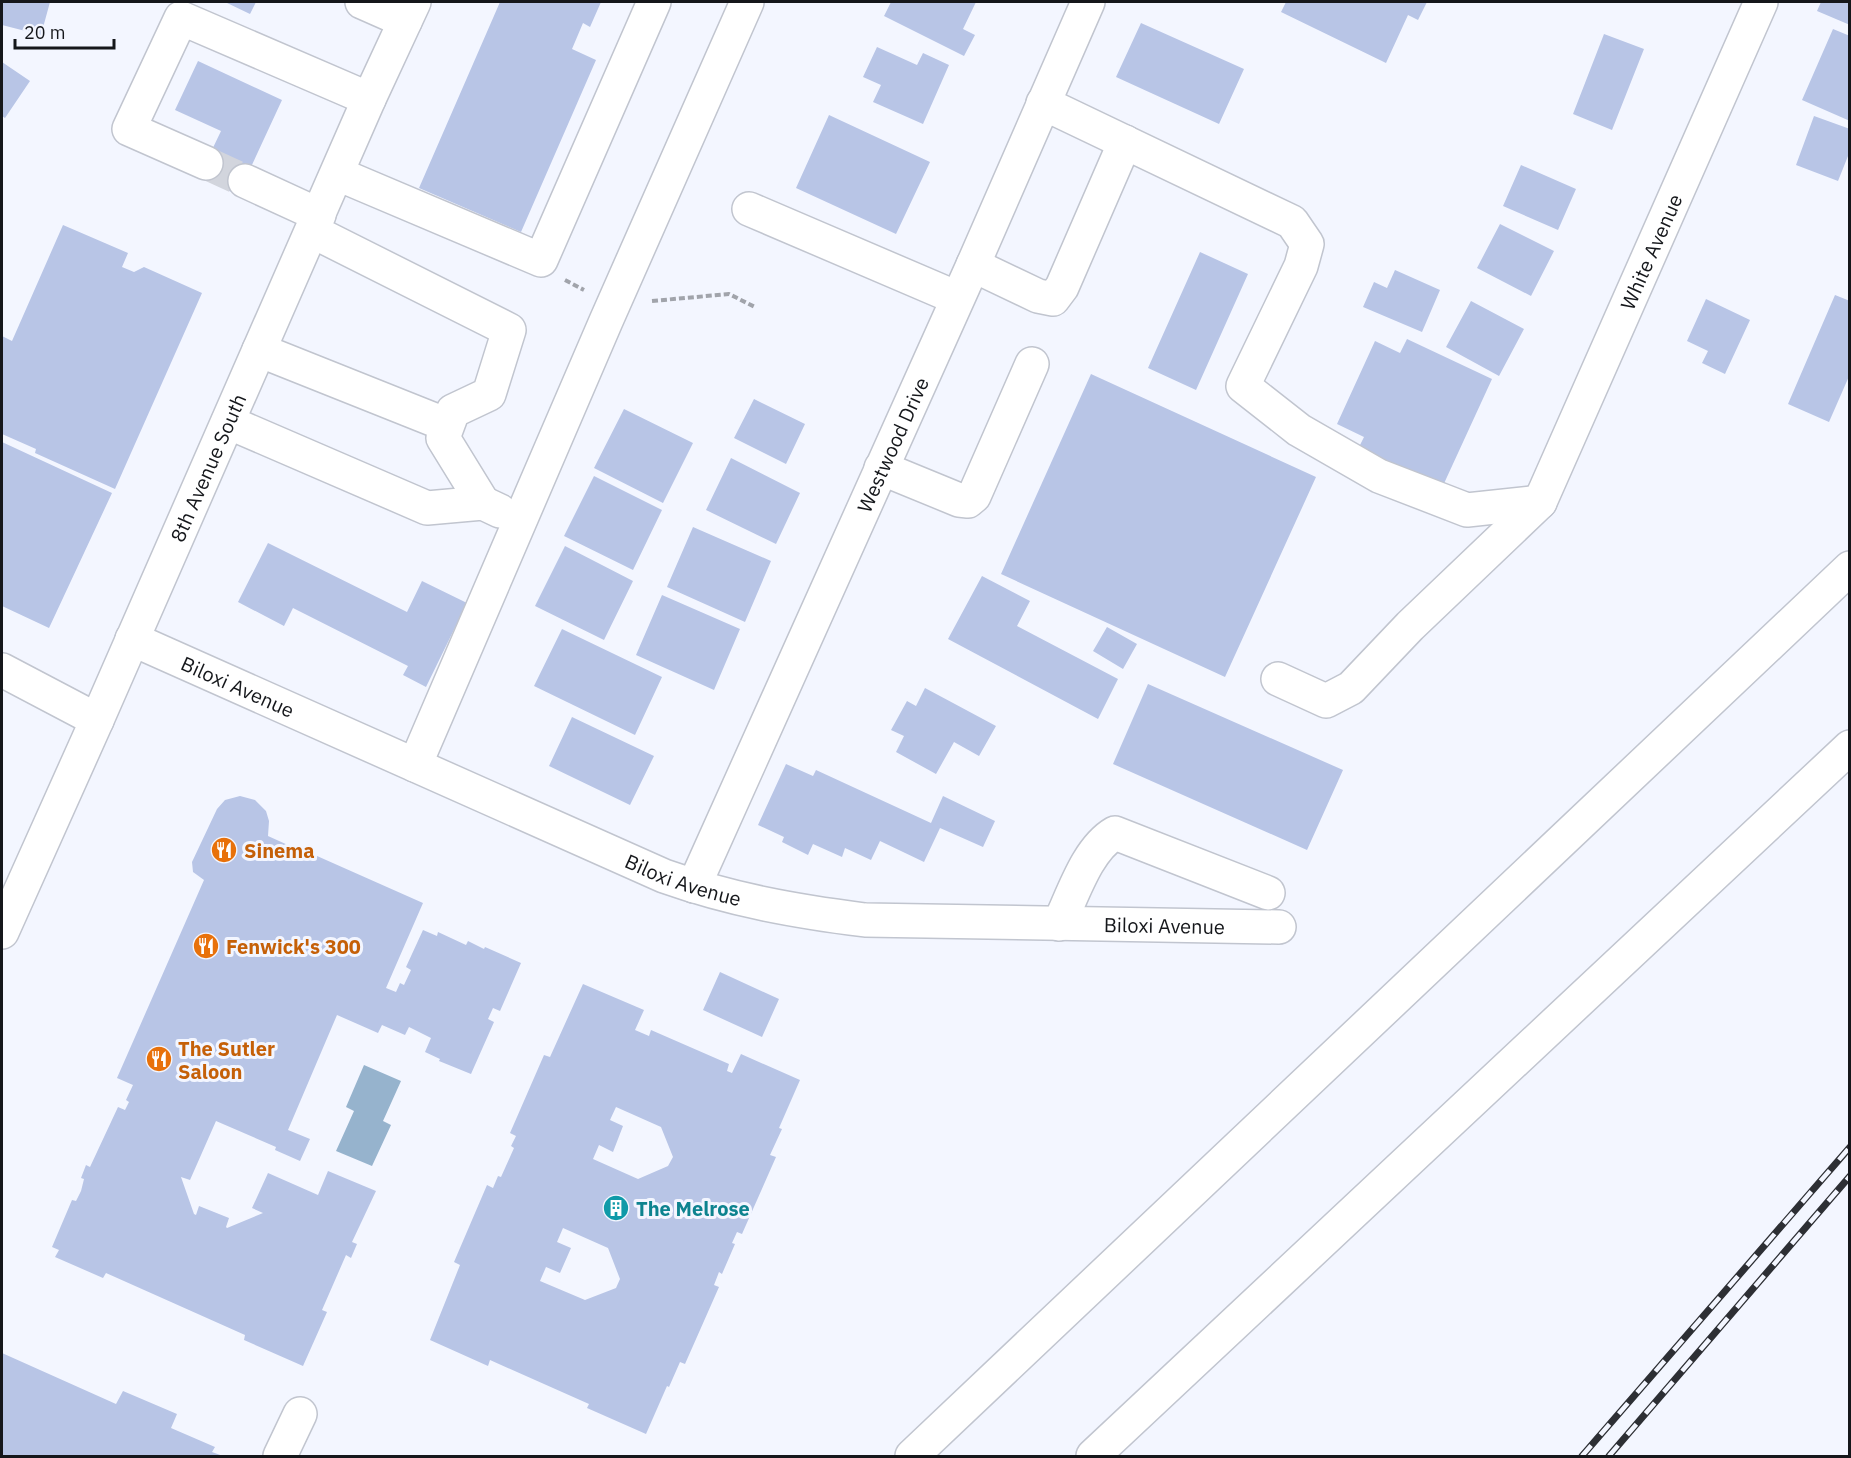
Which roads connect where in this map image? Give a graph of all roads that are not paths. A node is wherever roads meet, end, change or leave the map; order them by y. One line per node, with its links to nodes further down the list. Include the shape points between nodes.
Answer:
1 (362, 2): 6 (main road)
2 (654, 2): 11 (main road, via 541,260)
3 (747, 2): 24 (main road)
4 (1088, 2): 8 (main road, Westwood Drive)
5 (1761, 2): 22 (main road, White Avenue)
6 (409, 11): 7 (main road, 8th Avenue South)
7 (369, 99): 10 (main road, via 181,18 129,129); 11 (main road, 8th Avenue South)
8 (1043, 103): 9 (main road); 15 (main road, Westwood Drive)
9 (1125, 142): 15 (main road, via 1053,299 1038,296); 22 (main road, via 1292,222 1307,244 1301,266 1244,386 1299,430 1379,476 1467,510)
10 (206, 163)
11 (338, 174): 14 (main road, 8th Avenue South)
12 (245, 181): 14 (main road)
13 (749, 209): 16 (main road)
14 (316, 223): 17 (main road, 8th Avenue South); 20 (main road, via 509,330 489,394 453,411)
15 (973, 265): 16 (main road, Westwood Drive)
16 (957, 298): 21 (main road, Westwood Drive)
17 (260, 350): 19 (main road, 8th Avenue South); 20 (main road)
18 (1032, 364): 21 (main road, via 974,496 968,501)
19 (228, 422): 23 (main road, via 427,508); 26 (main road, 8th Avenue South)
20 (447, 425): 23 (main road, via 443,438)
21 (881, 468): 32 (main road, Westwood Drive)
22 (1540, 502): 28 (main road, via 1351,687 1326,700)
23 (483, 503): 24 (main road)
24 (520, 520): 31 (main road)
25 (1850, 568): 39 (main road)
26 (132, 639): 29 (main road, 8th Avenue South); 31 (main road, Biloxi Avenue)
27 (2, 670): 29 (main road)
28 (1278, 679)
29 (98, 720): 36 (main road, 8th Avenue South)
30 (1850, 747): 40 (main road)
31 (415, 765): 32 (main road, Biloxi Avenue)
32 (694, 886): 34 (main road, Biloxi Avenue, via 797,912 864,920)
33 (1268, 893): 34 (main road, via 1115,833 1104,839 1089,859)
34 (1059, 924): 35 (main road, Biloxi Avenue)
35 (1279, 927)
36 (2, 932)
37 (300, 1414): 38 (main road)
38 (280, 1456)
39 (912, 1456)
40 (1093, 1456)

